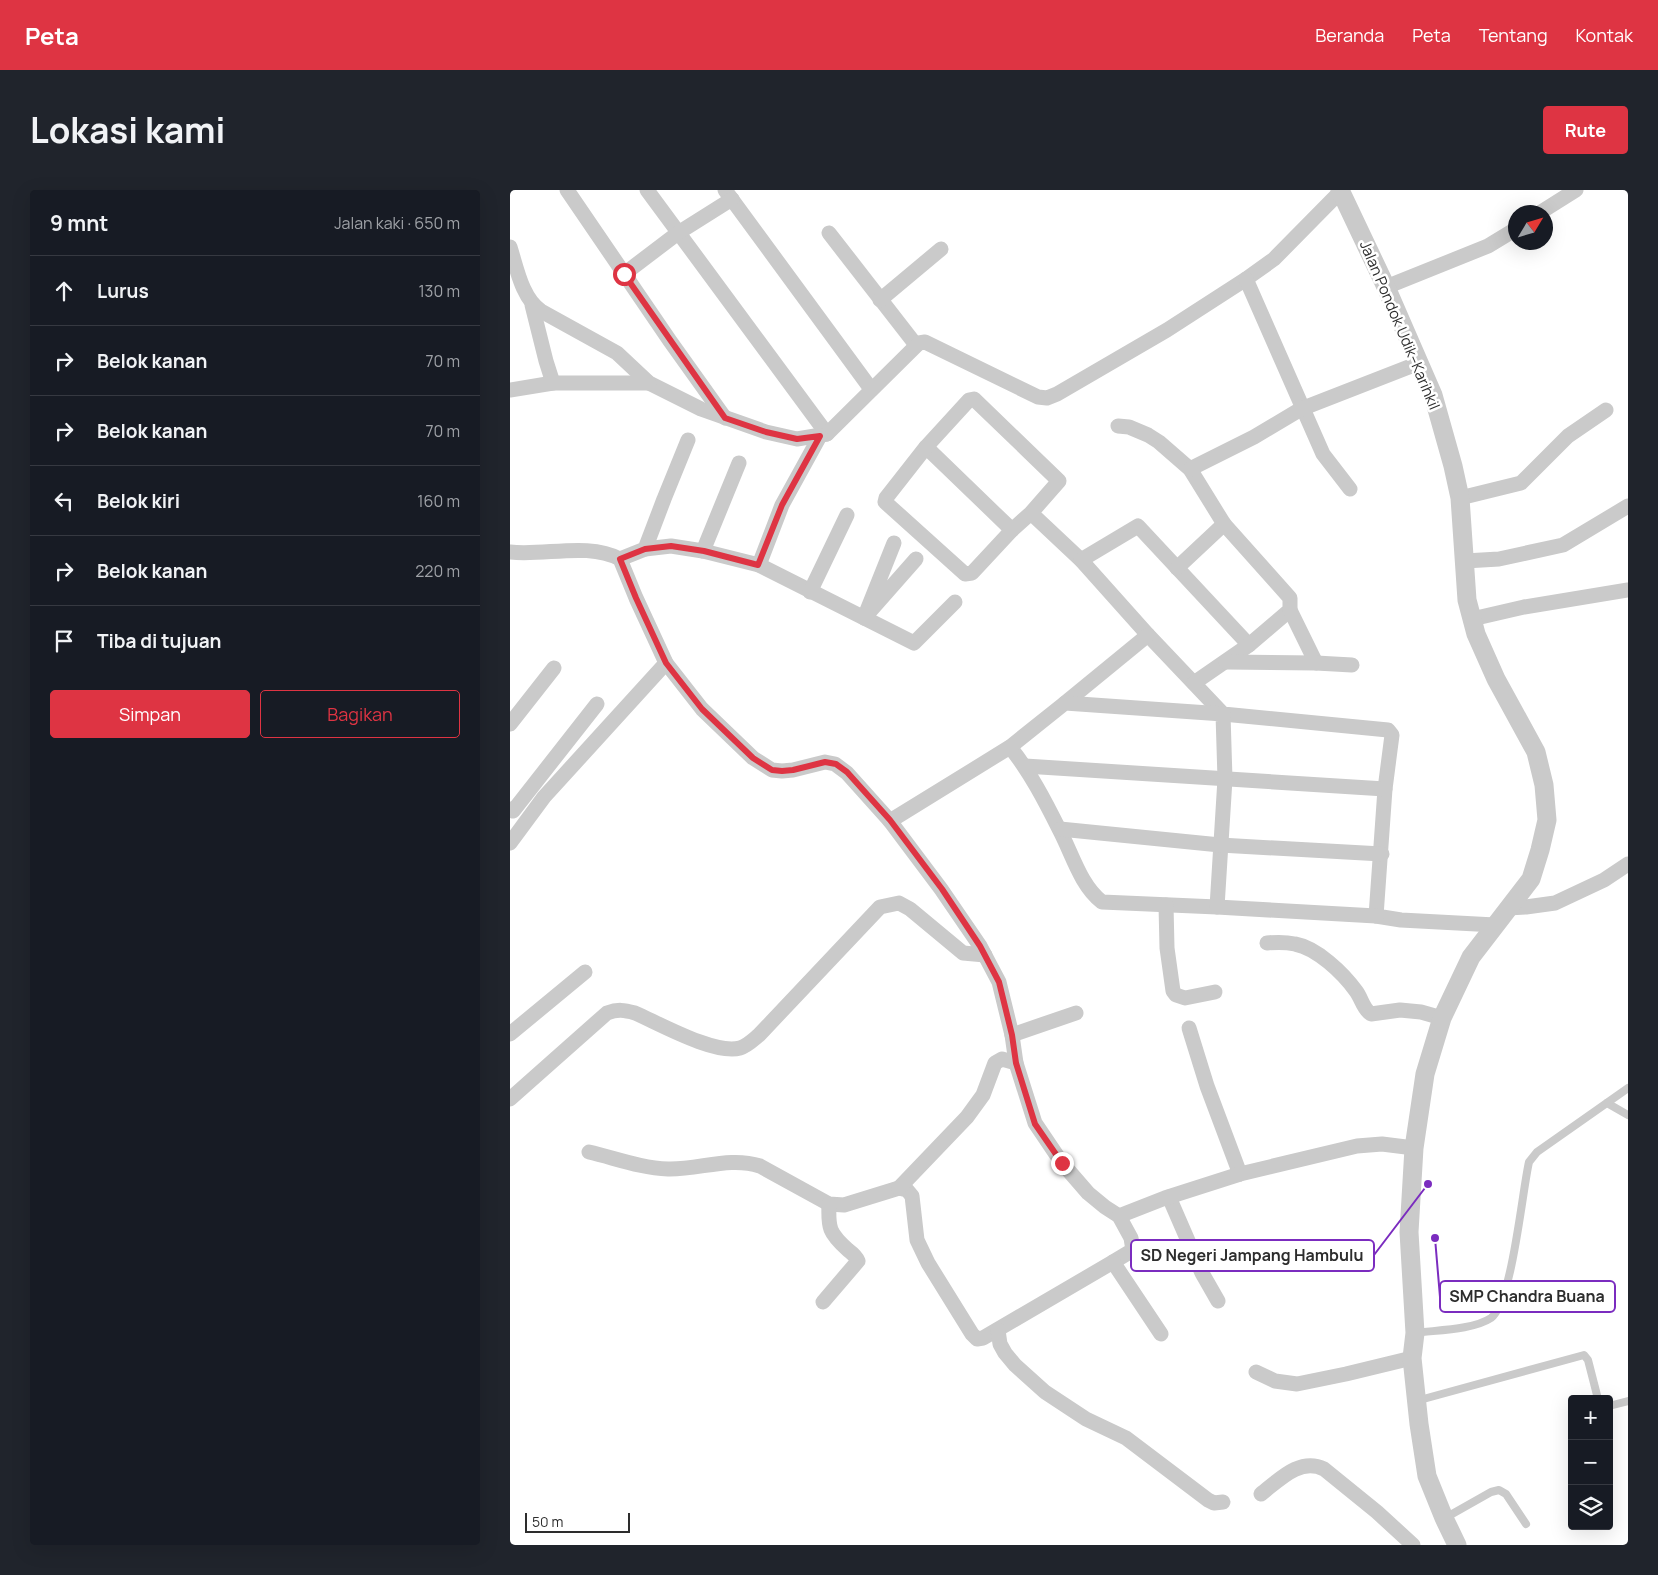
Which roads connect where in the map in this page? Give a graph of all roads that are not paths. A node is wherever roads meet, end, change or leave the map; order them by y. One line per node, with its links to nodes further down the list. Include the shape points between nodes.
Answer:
1 (567, 190): 12 (street)
2 (646, 190): 7 (street)
3 (1576, 190): 6 (street)
4 (1340, 191): 13 (street, via 1274,258); 14 (street, Jalan Pondok Udik–Karihkil)
5 (729, 195): 7 (street); 22 (street)
6 (1552, 205)
7 (678, 233): 12 (street); 27 (street)
8 (828, 233): 15 (street)
9 (1508, 234): 14 (street, via 1488,246)
10 (510, 247): 16 (street)
11 (942, 249): 15 (street)
12 (624, 274): 25 (street)
13 (1246, 279): 17 (street, via 1167,330 1046,398 1038,398 925,342); 23 (street)
14 (1386, 287): 18 (street, Jalan Pondok Udik–Karihkil)
15 (880, 300): 17 (street)
16 (532, 305): 19 (street, via 617,353); 20 (street)
17 (916, 345): 22 (street)
18 (1419, 363): 23 (street); 33 (street, Jalan Pondok Udik–Karihkil, via 1433,396)
19 (649, 382): 20 (street); 25 (street)
20 (553, 383): 21 (street)
21 (510, 390)
22 (872, 390): 27 (street)
23 (1302, 409): 31 (street); 32 (street, via 1322,454)
24 (1606, 410): 33 (street, via 1568,436 1521,483)
25 (725, 418): 27 (street, via 797,439)
26 (1118, 426): 31 (street, via 1148,435)
27 (823, 435): 47 (street, via 782,505)
28 (688, 440): 40 (street)
29 (926, 447): 35 (street, via 970,400 977,400 1059,481); 38 (street); 38 (street, via 886,498 886,505 965,574 972,572)
30 (738, 463): 41 (street)
31 (1190, 469): 37 (street)
32 (1350, 489)
33 (1460, 498): 46 (street, Jalan Pondok Udik–Karihkil)
34 (1628, 506): 46 (street, via 1563,545 1499,559)
35 (1031, 513): 38 (street); 45 (street)
36 (847, 515): 50 (street)
37 (1224, 524): 48 (street); 52 (street, via 1290,598)
38 (1012, 530)
39 (894, 544): 53 (street)
40 (645, 549): 41 (street, via 671,546); 43 (street)
41 (704, 551): 47 (street)
42 (510, 552): 43 (street, via 593,551)
43 (620, 559): 58 (street)
44 (916, 559): 53 (street)
45 (1081, 560): 48 (street, via 1138,526); 55 (street)
46 (1465, 561): 54 (street, Jalan Pondok Udik–Karihkil, via 1467,600)
47 (758, 565): 50 (street)
48 (1177, 568): 56 (street)
49 (1628, 590): 54 (street)
50 (810, 592): 53 (street)
51 (955, 602): 53 (street, via 914,643)
52 (1290, 610): 56 (street); 59 (street)
53 (864, 618)
54 (1472, 619): 80 (street, Jalan Pondok Udik–Karihkil, via 1496,679 1536,752 1544,785 1547,820 1540,850 1531,879)
55 (1148, 635): 62 (street); 63 (street)
56 (1249, 646): 57 (street)
57 (1226, 662): 59 (street); 62 (street)
58 (666, 663): 72 (street, via 702,709 753,758 772,770 782,771 825,762 836,764); 74 (street, via 544,797)
59 (1316, 663): 60 (street)
60 (1352, 665)
61 (554, 668): 66 (street)
62 (1194, 684): 65 (street)
63 (1065, 703): 65 (street); 67 (street)
64 (597, 704): 71 (street, via 513,811)
65 (1223, 714): 69 (street); 70 (street, via 1388,730 1392,735)
66 (510, 724)
67 (1010, 747): 68 (street); 72 (street)
68 (1025, 766): 69 (street); 73 (street)
69 (1225, 779): 70 (street); 75 (street)
70 (1385, 790): 76 (street)
71 (510, 809)
72 (890, 820): 84 (street, via 942,889)
73 (1060, 830): 75 (street); 78 (street, via 1086,886 1102,902)
74 (510, 843)
75 (1220, 845): 76 (street); 79 (street)
76 (1382, 854): 81 (street)
77 (1628, 864): 80 (street, via 1604,880 1556,903)
78 (1166, 905): 79 (street); 86 (street, via 1173,991 1185,998)
79 (1217, 907): 81 (street)
80 (1508, 908): 82 (street, Jalan Pondok Udik–Karihkil)
81 (1376, 916): 82 (street)
82 (1495, 925): 88 (street, Jalan Pondok Udik–Karihkil, via 1472,957)
83 (1268, 943): 88 (street, via 1296,944 1314,952 1346,978 1371,1014 1400,1010)
84 (985, 954): 91 (street, via 999,982); 94 (street, via 963,954 899,903 880,907 746,1045 714,1048 635,1013 614,1010)
85 (585, 972): 90 (street)
86 (1215, 992)
87 (1076, 1013): 91 (street)
88 (1442, 1018): 97 (street, Jalan Pondok Udik–Karihkil, via 1425,1074)
89 (1189, 1028): 99 (street)
90 (510, 1034)
91 (1012, 1035): 92 (street)
92 (1016, 1063): 100 (street, via 1002,1059 995,1063 983,1095 967,1117); 103 (street, via 1035,1124 1088,1193)
93 (1628, 1088): 95 (lane)
94 (510, 1099)
95 (1607, 1102): 96 (lane); 108 (lane, via 1529,1162 1510,1275 1498,1311 1481,1323)
96 (1628, 1115)
97 (1414, 1148): 99 (street, via 1370,1144); 108 (street, Jalan Pondok Udik–Karihkil, via 1409,1232)
98 (589, 1152): 102 (street, via 670,1169 749,1162)
99 (1240, 1174): 101 (street)
100 (899, 1188): 102 (street, via 844,1204); 107 (street, via 912,1196 917,1240 972,1334 977,1339)
101 (1170, 1197): 103 (street); 105 (street, via 1202,1273)
102 (829, 1204): 106 (street, via 830,1230 858,1261)
103 (1119, 1216): 104 (street, via 1131,1238 1133,1250)
104 (1113, 1262): 107 (street); 109 (street)
105 (1218, 1301)
106 (823, 1302)
107 (998, 1330): 117 (street, via 1005,1353 1044,1392 1086,1420 1126,1438 1208,1500)
108 (1415, 1333): 110 (street, Jalan Pondok Udik–Karihkil)
109 (1161, 1334)
110 (1412, 1358): 111 (street, via 1297,1384 1275,1381); 114 (street, Jalan Pondok Udik–Karihkil)
111 (1256, 1372)
112 (1597, 1395): 114 (lane, via 1584,1355)
113 (1628, 1400): 115 (lane)
114 (1416, 1401): 118 (street, Jalan Pondok Udik–Karihkil, via 1427,1476)
115 (1613, 1405)
116 (1261, 1494): 120 (street, via 1291,1471 1308,1465 1318,1466)
117 (1223, 1502)
118 (1444, 1518): 119 (lane, via 1499,1490 1506,1494); 121 (street, Jalan Pondok Udik–Karihkil)
119 (1526, 1524)
120 (1413, 1545)
121 (1457, 1545)

